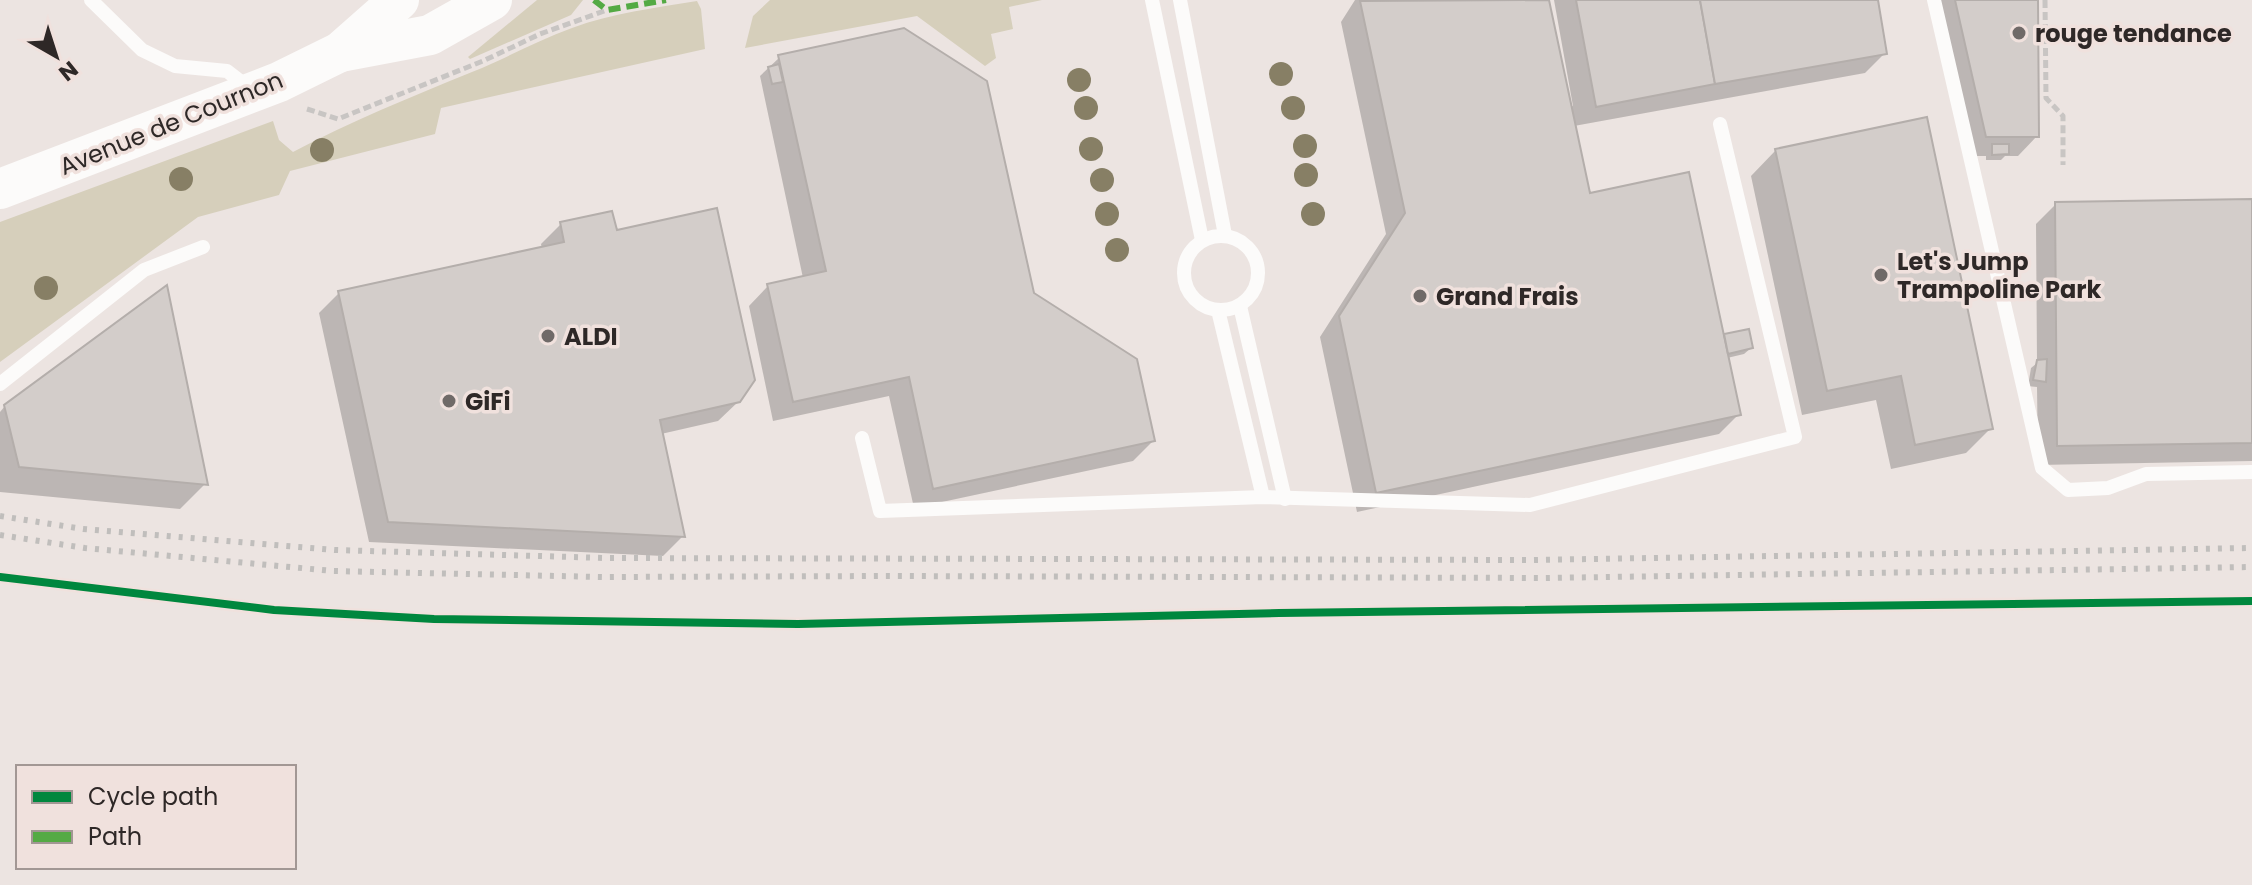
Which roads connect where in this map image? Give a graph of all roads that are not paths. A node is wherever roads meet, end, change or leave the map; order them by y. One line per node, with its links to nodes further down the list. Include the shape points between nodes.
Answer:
1 (91, 0): 8 (lane, via 142,50 175,66 227,71)
2 (399, 0): 7 (main road, Avenue de Cournon)
3 (492, 0): 7 (main road, Avenue de Cournon, via 430,35)
4 (1152, 0): 12 (lane)
5 (1180, 0): 11 (lane)
6 (1934, 0): 18 (lane, via 2042,468 2068,490 2108,488 2146,474)
7 (340, 52): 8 (main road, Avenue de Cournon)
8 (254, 91): 10 (main road, Avenue de Cournon)
9 (1720, 124): 20 (lane, via 1795,437 1530,505)
10 (0, 189)
11 (1225, 235): 12 (lane); 14 (lane, via 1246,244 1258,265 1255,288)
12 (1202, 240): 15 (lane, via 1188,256 1184,277 1195,300)
13 (203, 247): 16 (lane, via 144,270)
14 (1240, 306): 15 (lane); 20 (lane)
15 (1218, 310): 19 (lane)
16 (0, 384)
17 (862, 438): 19 (lane, via 880,511)
18 (2252, 472)
19 (1263, 497): 20 (lane)
20 (1285, 499)

